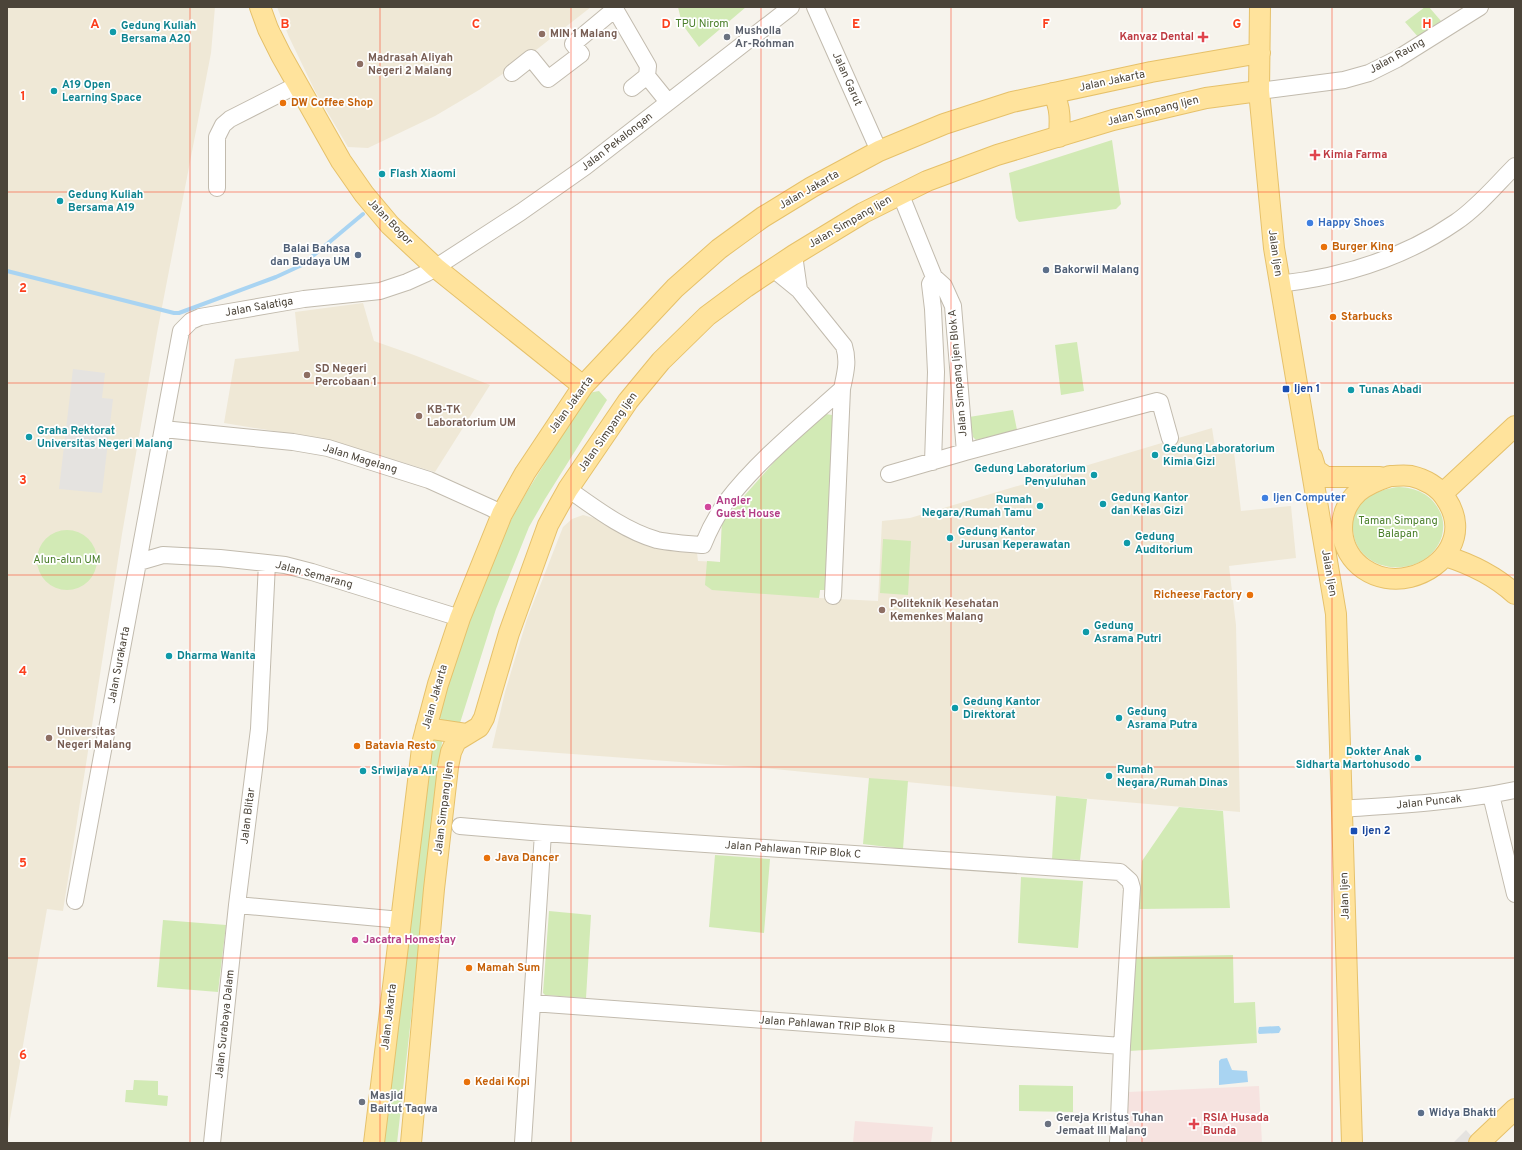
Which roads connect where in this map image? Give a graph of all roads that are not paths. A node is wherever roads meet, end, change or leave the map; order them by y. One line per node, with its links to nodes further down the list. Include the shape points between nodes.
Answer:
1 (260, 7): 9 (main road, Jalan Bogor, via 268,29)
2 (791, 7): 13 (street, Jalan Pekalongan)
3 (815, 7): 15 (street, Jalan Garut)
4 (1260, 7): 6 (main road, Jalan Ijen)
5 (1470, 9): 11 (street, Jalan Raung, via 1397,59 1369,72 1344,80)
6 (1260, 53): 11 (main road, Jalan Ijen); 12 (main road, Jalan Jakarta, via 1151,72)
7 (512, 73): 8 (street, via 531,58 548,79 581,54 573,44 615,9 648,66)
8 (647, 76): 10 (street); 13 (street)
9 (297, 85): 17 (street, via 223,125 217,137); 20 (main road, Jalan Bogor, via 341,161 364,194 390,224)
10 (632, 88)
11 (1260, 90): 14 (main road, Jalan Simpang Ijen, via 1156,109); 23 (main road, Jalan Ijen)
12 (1053, 93): 14 (main road, via 1059,112); 15 (main road, Jalan Jakarta, via 1012,102 944,124)
13 (668, 102): 20 (street, Jalan Pekalongan, via 585,167)
14 (1059, 137): 18 (main road, Jalan Simpang Ijen, via 997,155 927,180)
15 (879, 151): 27 (main road, Jalan Jakarta, via 763,217 719,249 675,288)
16 (1515, 166): 23 (street, via 1469,212 1413,247 1340,273 1307,281)
17 (217, 188)
18 (900, 193): 19 (main road, Jalan Simpang Ijen); 22 (street, Jalan Simpang Ijen Blok A)
19 (794, 255): 21 (main road, Jalan Simpang Ijen); 24 (street)
20 (436, 268): 27 (main road, Jalan Bogor); 30 (street, Jalan Salatiga, via 380,291 304,299 200,317 191,321 181,331)
21 (772, 268): 24 (street); 37 (main road, Jalan Simpang Ijen, via 708,316 661,361 628,401)
22 (934, 277): 25 (street, Jalan Simpang Ijen Blok A, via 947,290); 26 (street, Jalan Simpang Ijen Blok A, via 930,284)
23 (1279, 284): 31 (main road, Jalan Ijen)
24 (799, 290): 28 (street, via 844,346 847,366)
25 (955, 322): 26 (street); 33 (street, Jalan Simpang Ijen Blok A)
26 (934, 325): 34 (street, Jalan Simpang Ijen Blok A, via 936,372)
27 (583, 386): 40 (main road, Jalan Jakarta, via 525,473)
28 (842, 389): 37 (street, via 757,467 726,503 703,545 656,540 639,533); 48 (street)
29 (1515, 426): 39 (main road)
30 (163, 429): 40 (street, Jalan Magelang, via 328,448 430,480); 42 (street, Jalan Surakarta)
31 (1306, 436): 36 (main road, via 1316,470 1326,477); 38 (main road, Jalan Ijen)
32 (1170, 438): 33 (street, via 1160,402 1157,401)
33 (964, 452): 34 (street)
34 (933, 462): 35 (street)
35 (888, 474)
36 (1390, 476): 39 (main road, via 1412,476 1433,484); 41 (main road, via 1365,486 1352,498 1345,511)
37 (568, 489): 52 (main road, Jalan Simpang Ijen, via 548,525 509,633 484,718 479,727)
38 (1314, 489): 41 (main road); 49 (main road, Jalan Ijen)
39 (1443, 493): 44 (main road, via 1456,524 1455,536)
40 (502, 514): 50 (main road, Jalan Jakarta)
41 (1342, 535): 44 (main road, via 1345,546 1357,564 1371,574 1382,577 1404,579 1420,575 1434,567); 49 (main road)
42 (142, 544): 43 (street, Jalan Semarang); 45 (street, Jalan Surakarta)
43 (163, 555): 45 (street, Jalan Semarang); 46 (street, Jalan Semarang)
44 (1445, 556): 47 (main road, via 1477,568)
45 (139, 562): 59 (street, Jalan Surakarta)
46 (267, 563): 50 (street, Jalan Semarang, via 312,572); 60 (street, Jalan Blitar, via 259,729)
47 (1515, 594)
48 (832, 596)
49 (1336, 614): 55 (main road, Jalan Ijen)
50 (460, 618): 51 (main road, Jalan Jakarta)
51 (426, 728): 52 (main road); 61 (main road, Jalan Jakarta)
52 (466, 734): 67 (main road, Jalan Simpang Ijen, via 456,741 448,767 433,897)
53 (1515, 790): 54 (street, Jalan Puncak)
54 (1491, 795): 55 (street, Jalan Puncak); 58 (street)
55 (1342, 809): 70 (main road, Jalan Ijen)
56 (460, 826): 57 (street, Jalan Pahlawan TRIP Blok C)
57 (544, 833): 62 (street); 63 (street, Jalan Pahlawan TRIP Blok C, via 1120,872 1130,881 1132,888)
58 (1515, 894)
59 (75, 901)
60 (237, 905): 61 (street); 65 (street, Jalan Surabaya Dalam)
61 (401, 920): 66 (main road, Jalan Jakarta)
62 (532, 1003): 63 (street, Jalan Pahlawan TRIP Blok B); 68 (street)
63 (1122, 1046): 69 (street)
64 (1515, 1109): 71 (main road)
65 (212, 1143)
66 (374, 1143)
67 (411, 1143)
68 (523, 1143)
69 (1118, 1143)
70 (1352, 1143)
71 (1479, 1143)

